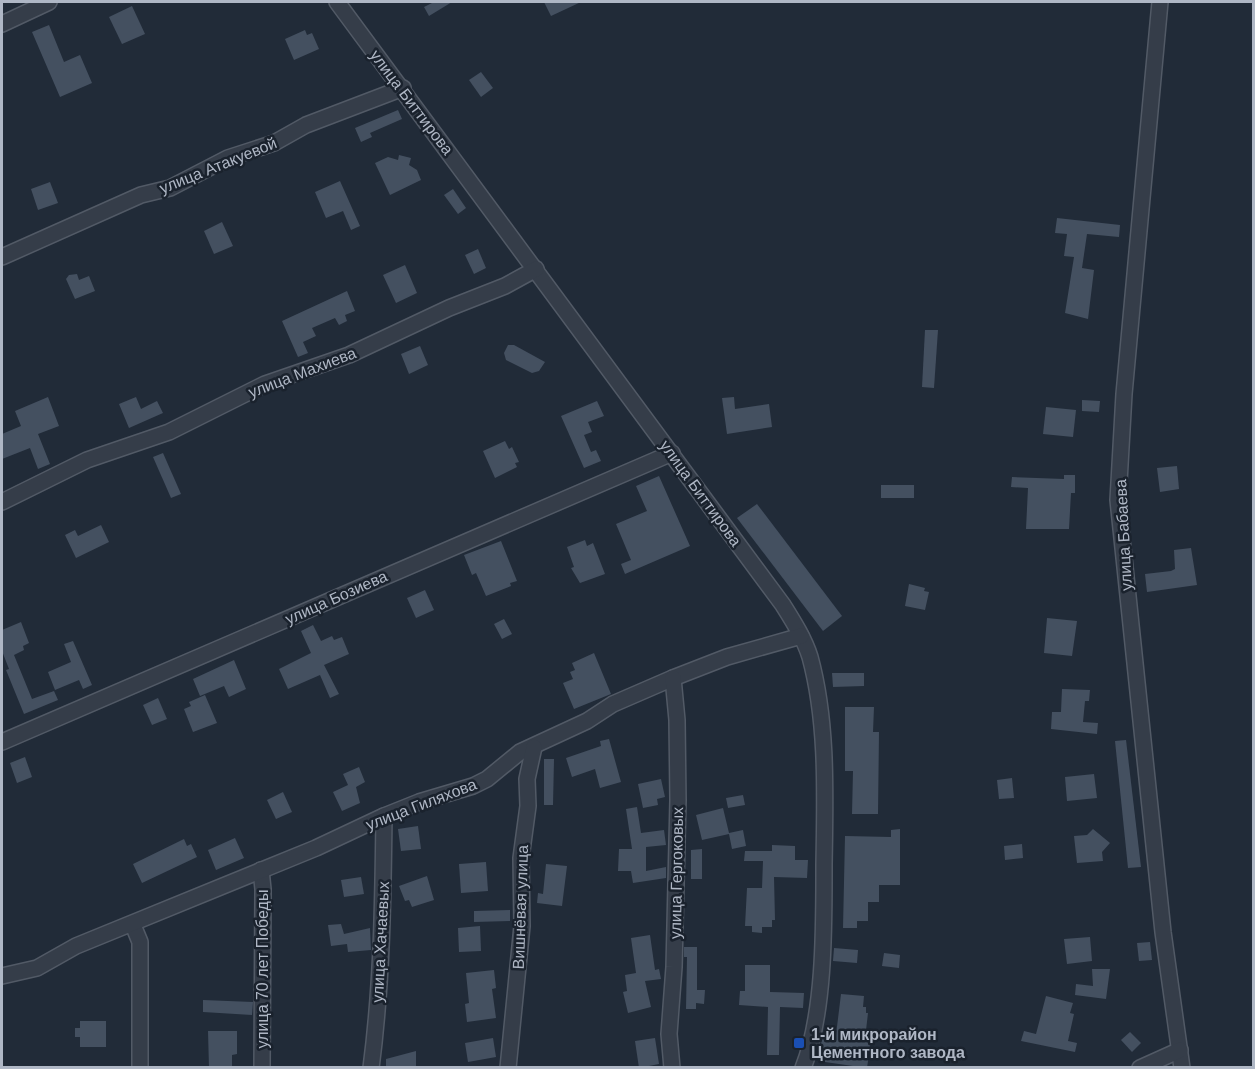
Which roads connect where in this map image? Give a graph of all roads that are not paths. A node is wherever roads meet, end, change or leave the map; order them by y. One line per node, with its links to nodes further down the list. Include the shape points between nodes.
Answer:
1 (48, 2): 4 (street)
2 (338, 2): 5 (street, улица Биттирова)
3 (1160, 2): 18 (street, улица Бабаева, via 1118,500 1163,932)
4 (2, 24)
5 (403, 88): 6 (street, улица Атакуевой, via 306,125 274,143 228,158 170,188 141,195); 7 (street, улица Биттирова)
6 (2, 258)
7 (536, 269): 8 (street, улица Биттирова); 9 (street, улица Махиева, via 349,355 265,384 169,432 87,460)
8 (672, 453): 10 (street, улица Биттирова, via 783,604); 12 (street, улица Бозиева)
9 (2, 501)
10 (801, 636): 11 (street, улица Гиляхова, via 727,657); 24 (street, улица Биттирова, via 816,689 824,815 821,961 815,1024)
11 (673, 678): 13 (street, улица Гиляхова, via 613,704); 23 (street, улица Гергоковых, via 678,800 669,1034)
12 (2, 742)
13 (534, 747): 14 (street, улица Гиляхова, via 520,752 473,786); 22 (street, Вишнёвая улица, via 527,779 528,806 521,858 522,918)
14 (384, 816): 15 (street, улица Гиляхова); 21 (street, улица Хачаевых, via 377,1018)
15 (261, 870): 16 (street, улица Гиляхова); 20 (street, улица 70 лет Победы)
16 (133, 925): 17 (street, улица Гиляхова, via 76,946 37,968); 19 (street, via 140,942)
17 (2, 976)
18 (1180, 1050): 25 (street); 26 (street, улица Бабаева)
19 (140, 1068)
20 (262, 1068)
21 (371, 1068)
22 (508, 1068)
23 (672, 1068)
24 (803, 1068)
25 (1140, 1068)
26 (1182, 1068)

